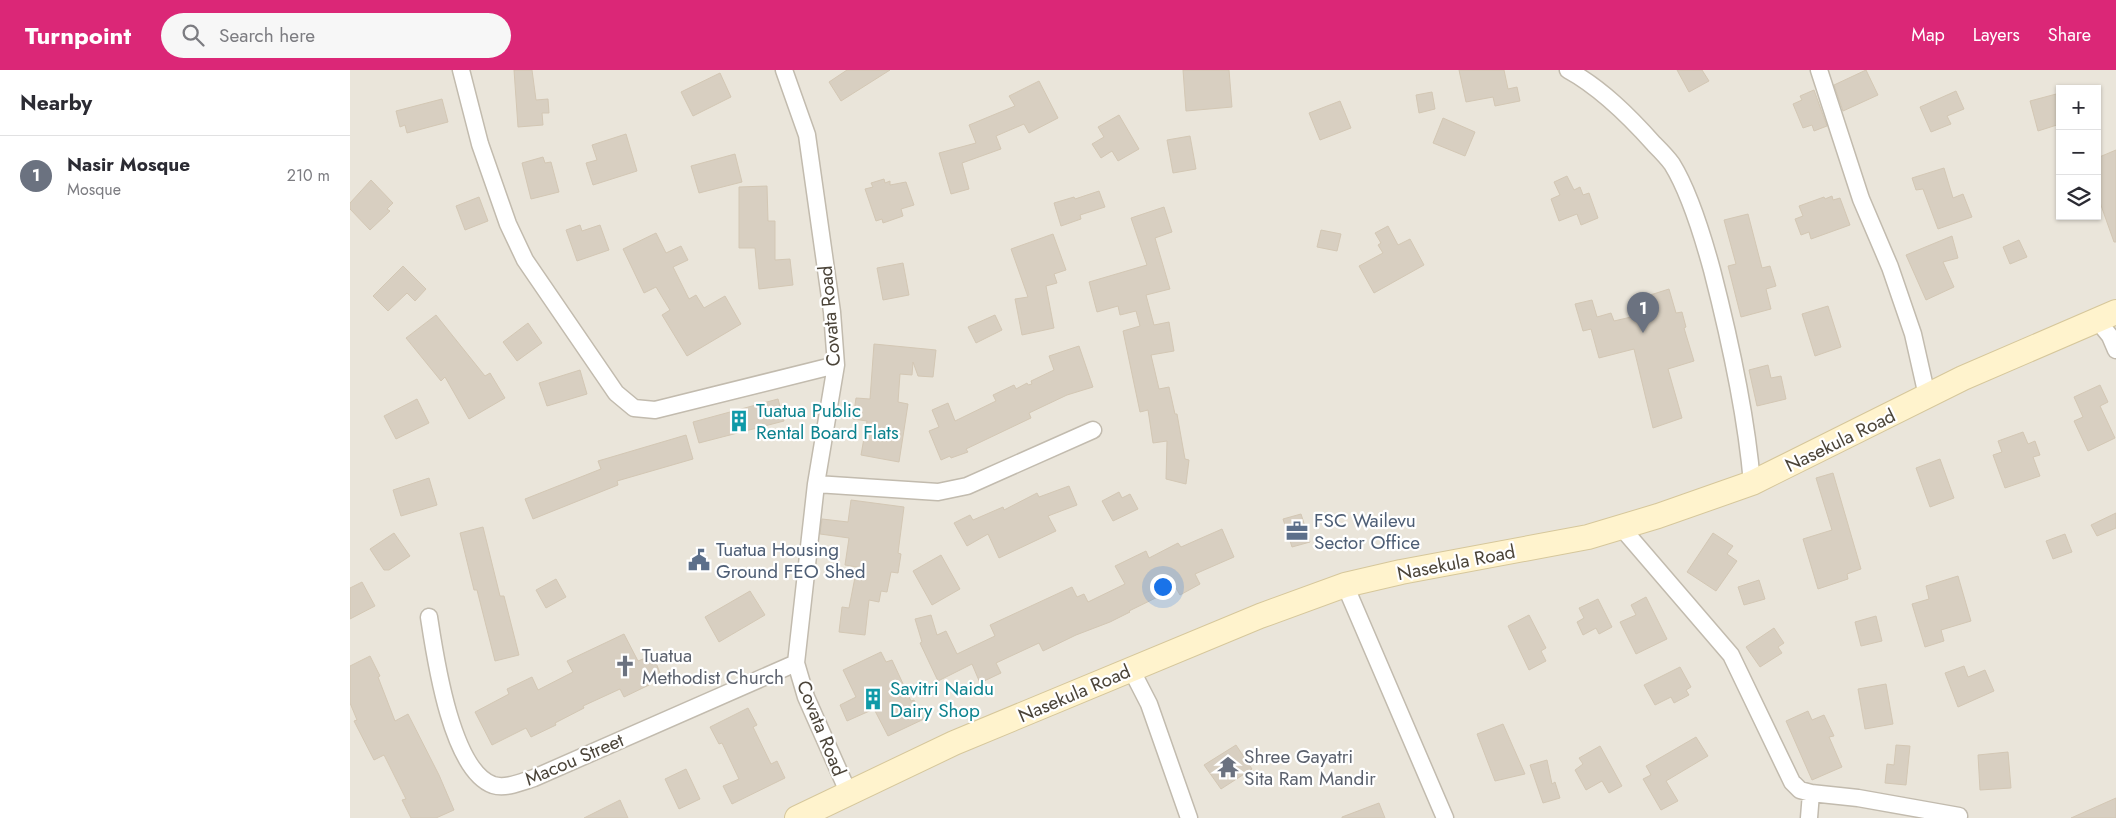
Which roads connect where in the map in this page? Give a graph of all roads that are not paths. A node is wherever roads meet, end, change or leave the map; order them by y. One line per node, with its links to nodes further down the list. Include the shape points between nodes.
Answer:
1 (461, 70): 7 (street, via 480,144 508,224 525,260 616,394 634,408 655,410)
2 (784, 70): 7 (street, Covata Road, via 807,135 832,312)
3 (1568, 70): 10 (street, via 1588,81 1640,128 1672,163 1691,205 1726,322)
4 (1819, 70): 8 (street, via 1861,199 1890,267 1913,334)
5 (2106, 316): 6 (street); 8 (main road, Nasekula Road)
6 (2116, 350)
7 (836, 365): 11 (street, Covata Road)
8 (1927, 396): 10 (main road, Nasekula Road)
9 (1093, 430): 11 (street, via 967,486 938,492)
10 (1752, 483): 12 (main road, Nasekula Road)
11 (816, 484): 15 (street, Covata Road)
12 (1620, 527): 13 (main road, Nasekula Road, via 1588,537); 18 (street, via 1731,655 1792,782)
13 (1345, 585): 16 (main road, Nasekula Road, via 1260,616); 22 (street)
14 (429, 617): 15 (street, Macou Street, via 446,707 461,748 477,776 493,785 506,786 534,778)
15 (796, 663): 17 (street, Covata Road, via 806,697)
16 (1131, 670): 17 (main road, Nasekula Road, via 954,743); 21 (street, via 1149,704)
17 (849, 794): 20 (main road, Nasekula Road)
18 (1811, 794): 19 (street, via 1858,798); 23 (street)
19 (1959, 816)
20 (797, 818)
21 (1189, 818)
22 (1445, 818)
23 (1809, 818)

